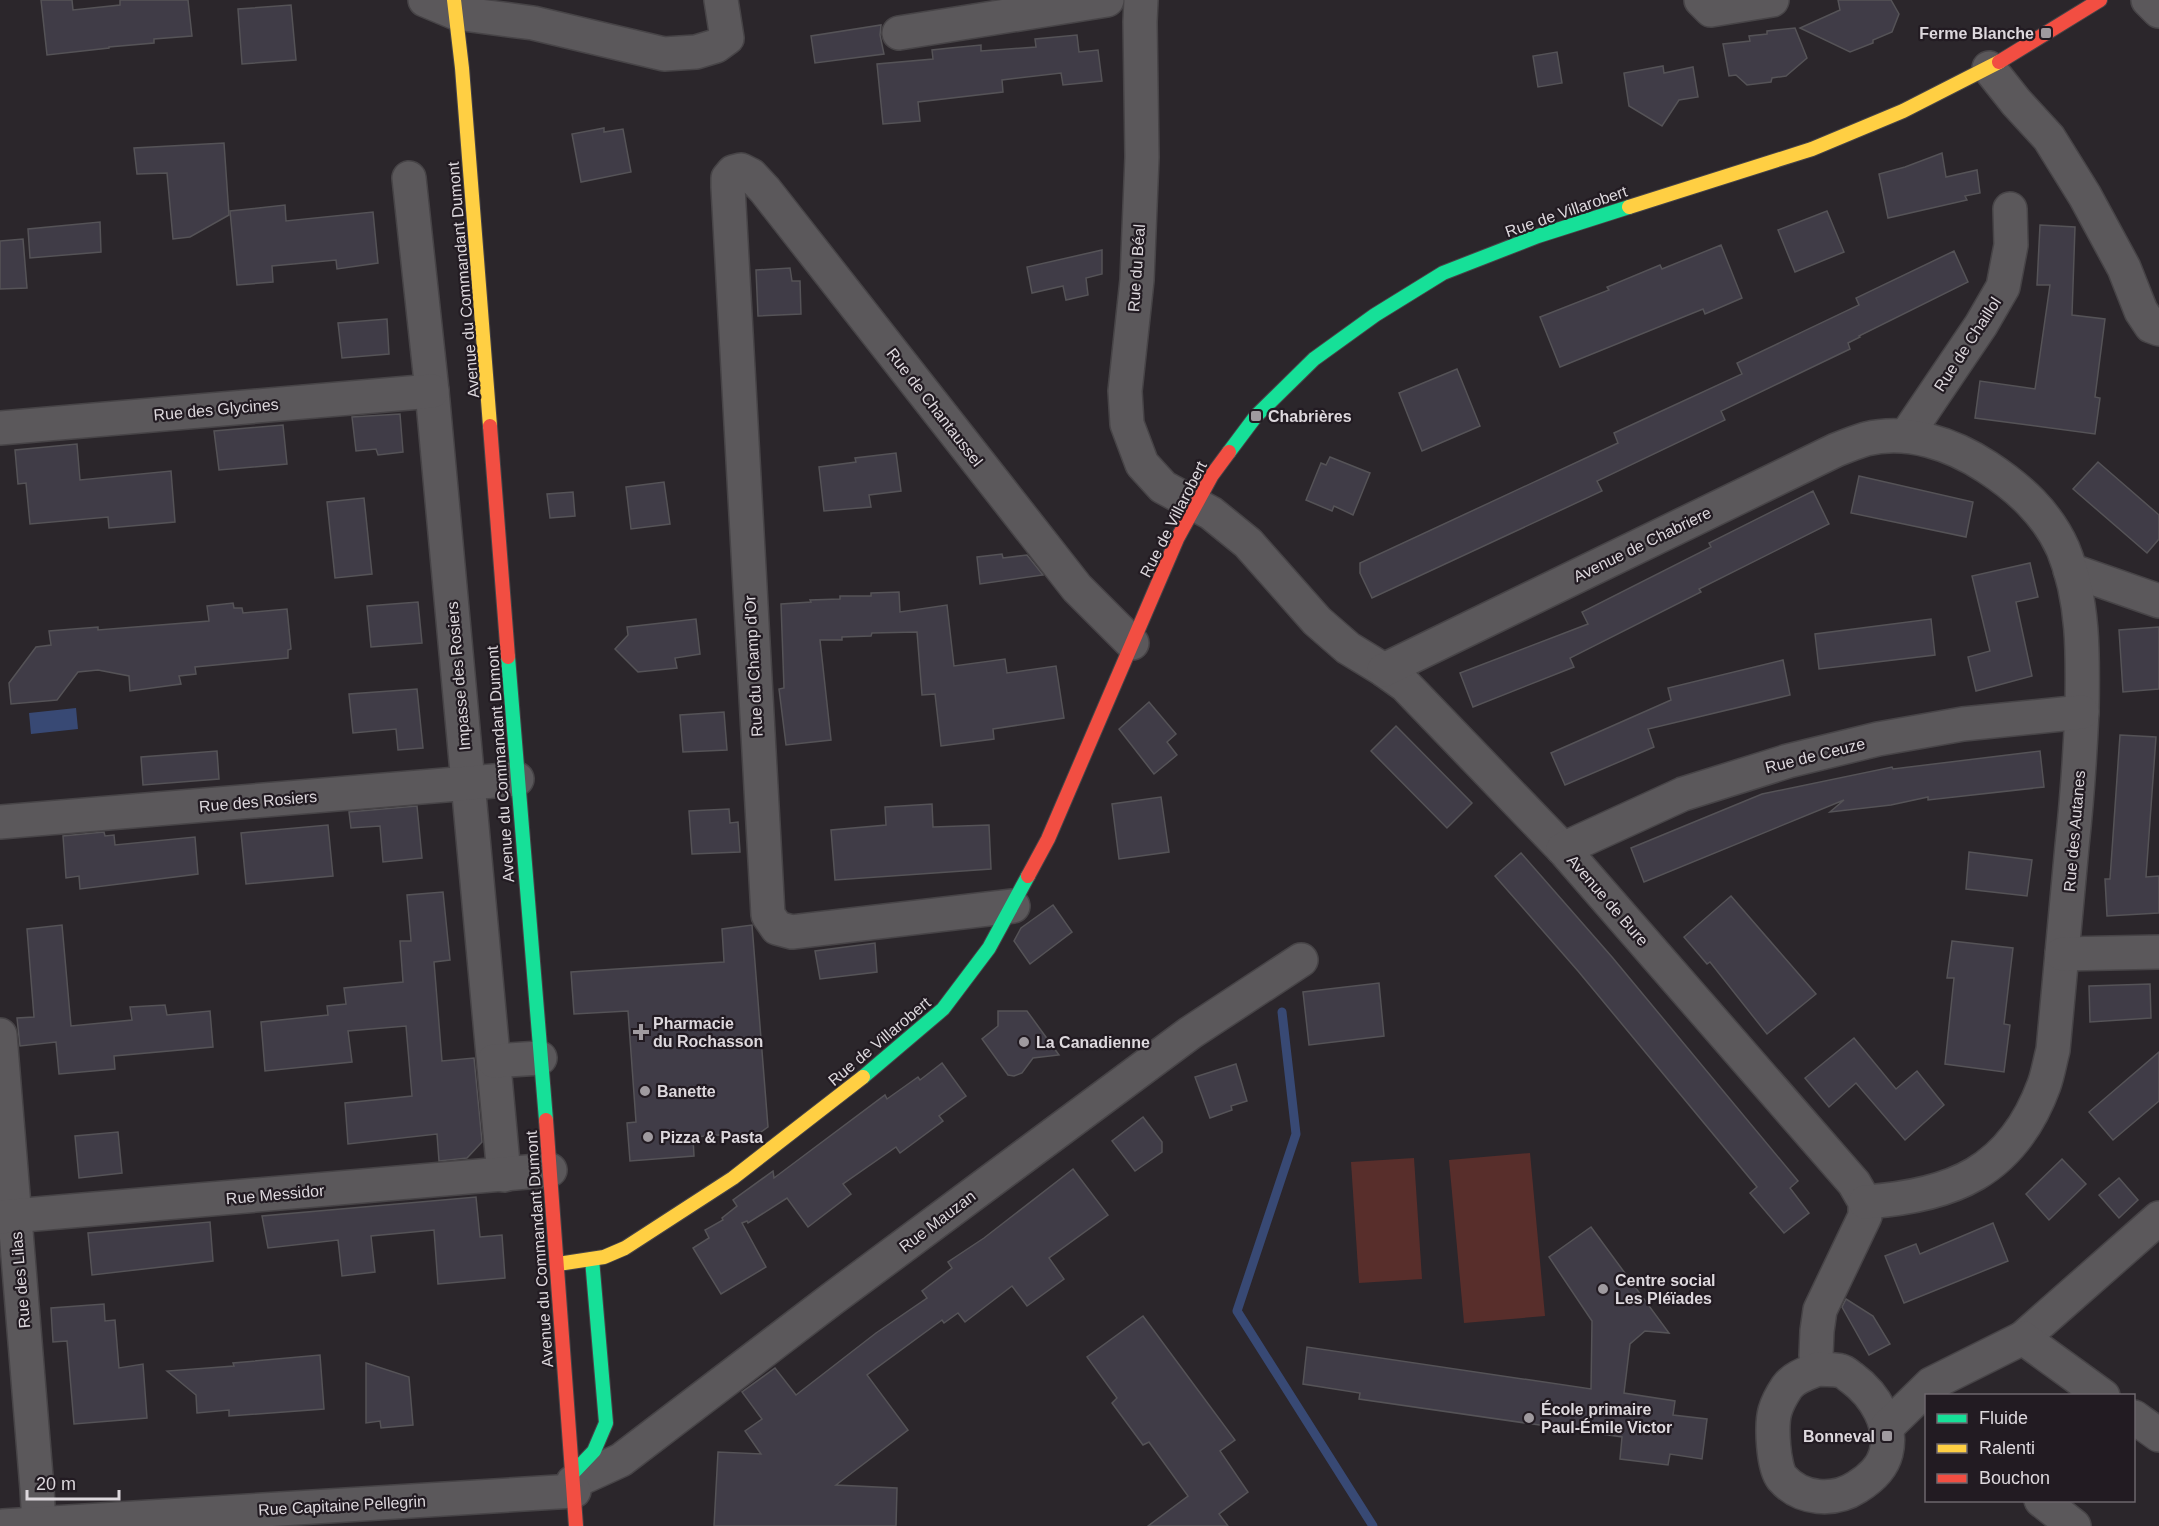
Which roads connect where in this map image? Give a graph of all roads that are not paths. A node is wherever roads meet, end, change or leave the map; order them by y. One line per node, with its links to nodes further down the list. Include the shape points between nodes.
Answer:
1 (425, 0): 9 (street)
2 (721, 0): 9 (street, via 727,38 696,52 664,54)
3 (1107, 0): 11 (street)
4 (1141, 0): 20 (street, Rue du Béal, via 1143,157 1137,280 1125,391 1127,424 1143,464 1163,487)
5 (1701, 0): 6 (street, via 1712,10)
6 (1772, 0)
7 (2100, 0): 12 (main road, Rue de Villarobert)
8 (2148, 0): 10 (street)
9 (455, 7): 26 (main road, Avenue du Commandant Dumont)
10 (2159, 11)
11 (899, 33)
12 (1989, 68): 16 (street, via 2049,138 2124,268 2141,311 2151,326); 20 (main road, Rue de Villarobert, via 1904,111 1812,148 1538,236 1443,273 1314,359 1256,416)
13 (741, 170): 23 (street, Rue de Chantaussel, via 765,190 1077,588); 30 (street, Rue du Champ d'Or, via 728,178 728,187 768,915 777,928 792,932)
14 (409, 178): 17 (street, Impasse des Rosiers)
15 (2010, 209): 19 (street, Rue de Chaillol, via 2011,245 2003,287)
16 (2159, 329)
17 (432, 391): 18 (street, Rue des Glycines); 27 (street, Impasse des Rosiers)
18 (0, 428)
19 (1906, 436): 21 (street, Rue des Autanes, via 1941,444 1976,460 2014,485 2041,513 2062,547); 24 (street, Avenue de Chabriere, via 1868,439 1836,450)
20 (1196, 503): 23 (main road, Rue de Villarobert); 24 (street, Avenue de Bure, via 1248,543 1317,621 1347,648)
21 (2070, 570): 22 (street); 25 (street, Rue des Autanes, via 2083,649)
22 (2159, 601)
23 (1132, 643): 30 (main road, Rue de Villarobert, via 1048,839)
24 (1384, 670): 29 (street, Avenue de Bure, via 1405,685)
25 (2082, 712): 29 (street, Rue de Ceuze, via 1963,724 1788,761 1683,794); 32 (street, Rue des Autanes)
26 (517, 779): 27 (street, Rue des Rosiers); 35 (main road, Avenue du Commandant Dumont)
27 (468, 783): 28 (street, Rue des Rosiers); 36 (street, Impasse des Rosiers)
28 (0, 822)
29 (1563, 849): 39 (street, Avenue de Bure, via 1846,1172)
30 (1013, 906): 42 (main road, Rue de Villarobert, via 989,948 943,1008 886,1059 733,1178 625,1248)
31 (2159, 952): 32 (street)
32 (2062, 954): 39 (street, Rue des Autanes, via 2053,1050 2028,1121 2014,1140 1973,1177 1911,1197)
33 (1301, 960): 54 (street, Rue Mauzan, via 1190,1033 621,1460)
34 (0, 1035): 40 (street, Rue des Lilas)
35 (540, 1058): 36 (street); 37 (main road, Avenue du Commandant Dumont)
36 (494, 1061): 38 (street, Impasse des Rosiers)
37 (550, 1170): 38 (street, Rue Messidor); 43 (main road, Avenue du Commandant Dumont)
38 (504, 1174): 40 (street, Rue Messidor)
39 (1865, 1202): 45 (street, via 1865,1216 1820,1310)
40 (7, 1216): 57 (street, Rue des Lilas)
41 (2159, 1218): 44 (street)
42 (592, 1259): 43 (main road, Rue de Villarobert); 54 (main road, via 606,1423 602,1438)
43 (558, 1264): 54 (main road, Avenue du Commandant Dumont)
44 (2023, 1338): 47 (street); 49 (street)
45 (1818, 1369): 46 (street, via 1842,1371); 52 (street, via 1788,1385 1775,1412 1774,1447 1781,1477 1797,1490 1814,1496 1849,1492 1876,1473 1887,1449)
46 (1860, 1384): 47 (street, via 1885,1388); 52 (street, via 1878,1406)
47 (1950, 1385): 48 (street)
48 (1937, 1394)
49 (2102, 1394)
50 (1925, 1402): 52 (street)
51 (2135, 1418): 53 (street)
52 (1886, 1428)
53 (2159, 1435)
54 (573, 1482): 56 (street, Rue Capitaine Pellegrin); 59 (main road, Avenue du Commandant Dumont)
55 (2044, 1502): 60 (street)
56 (269, 1518): 57 (street, Rue Capitaine Pellegrin)
57 (39, 1525): 58 (street, Rue Capitaine Pellegrin)
58 (3, 1526)
59 (576, 1526)
60 (2074, 1526)

